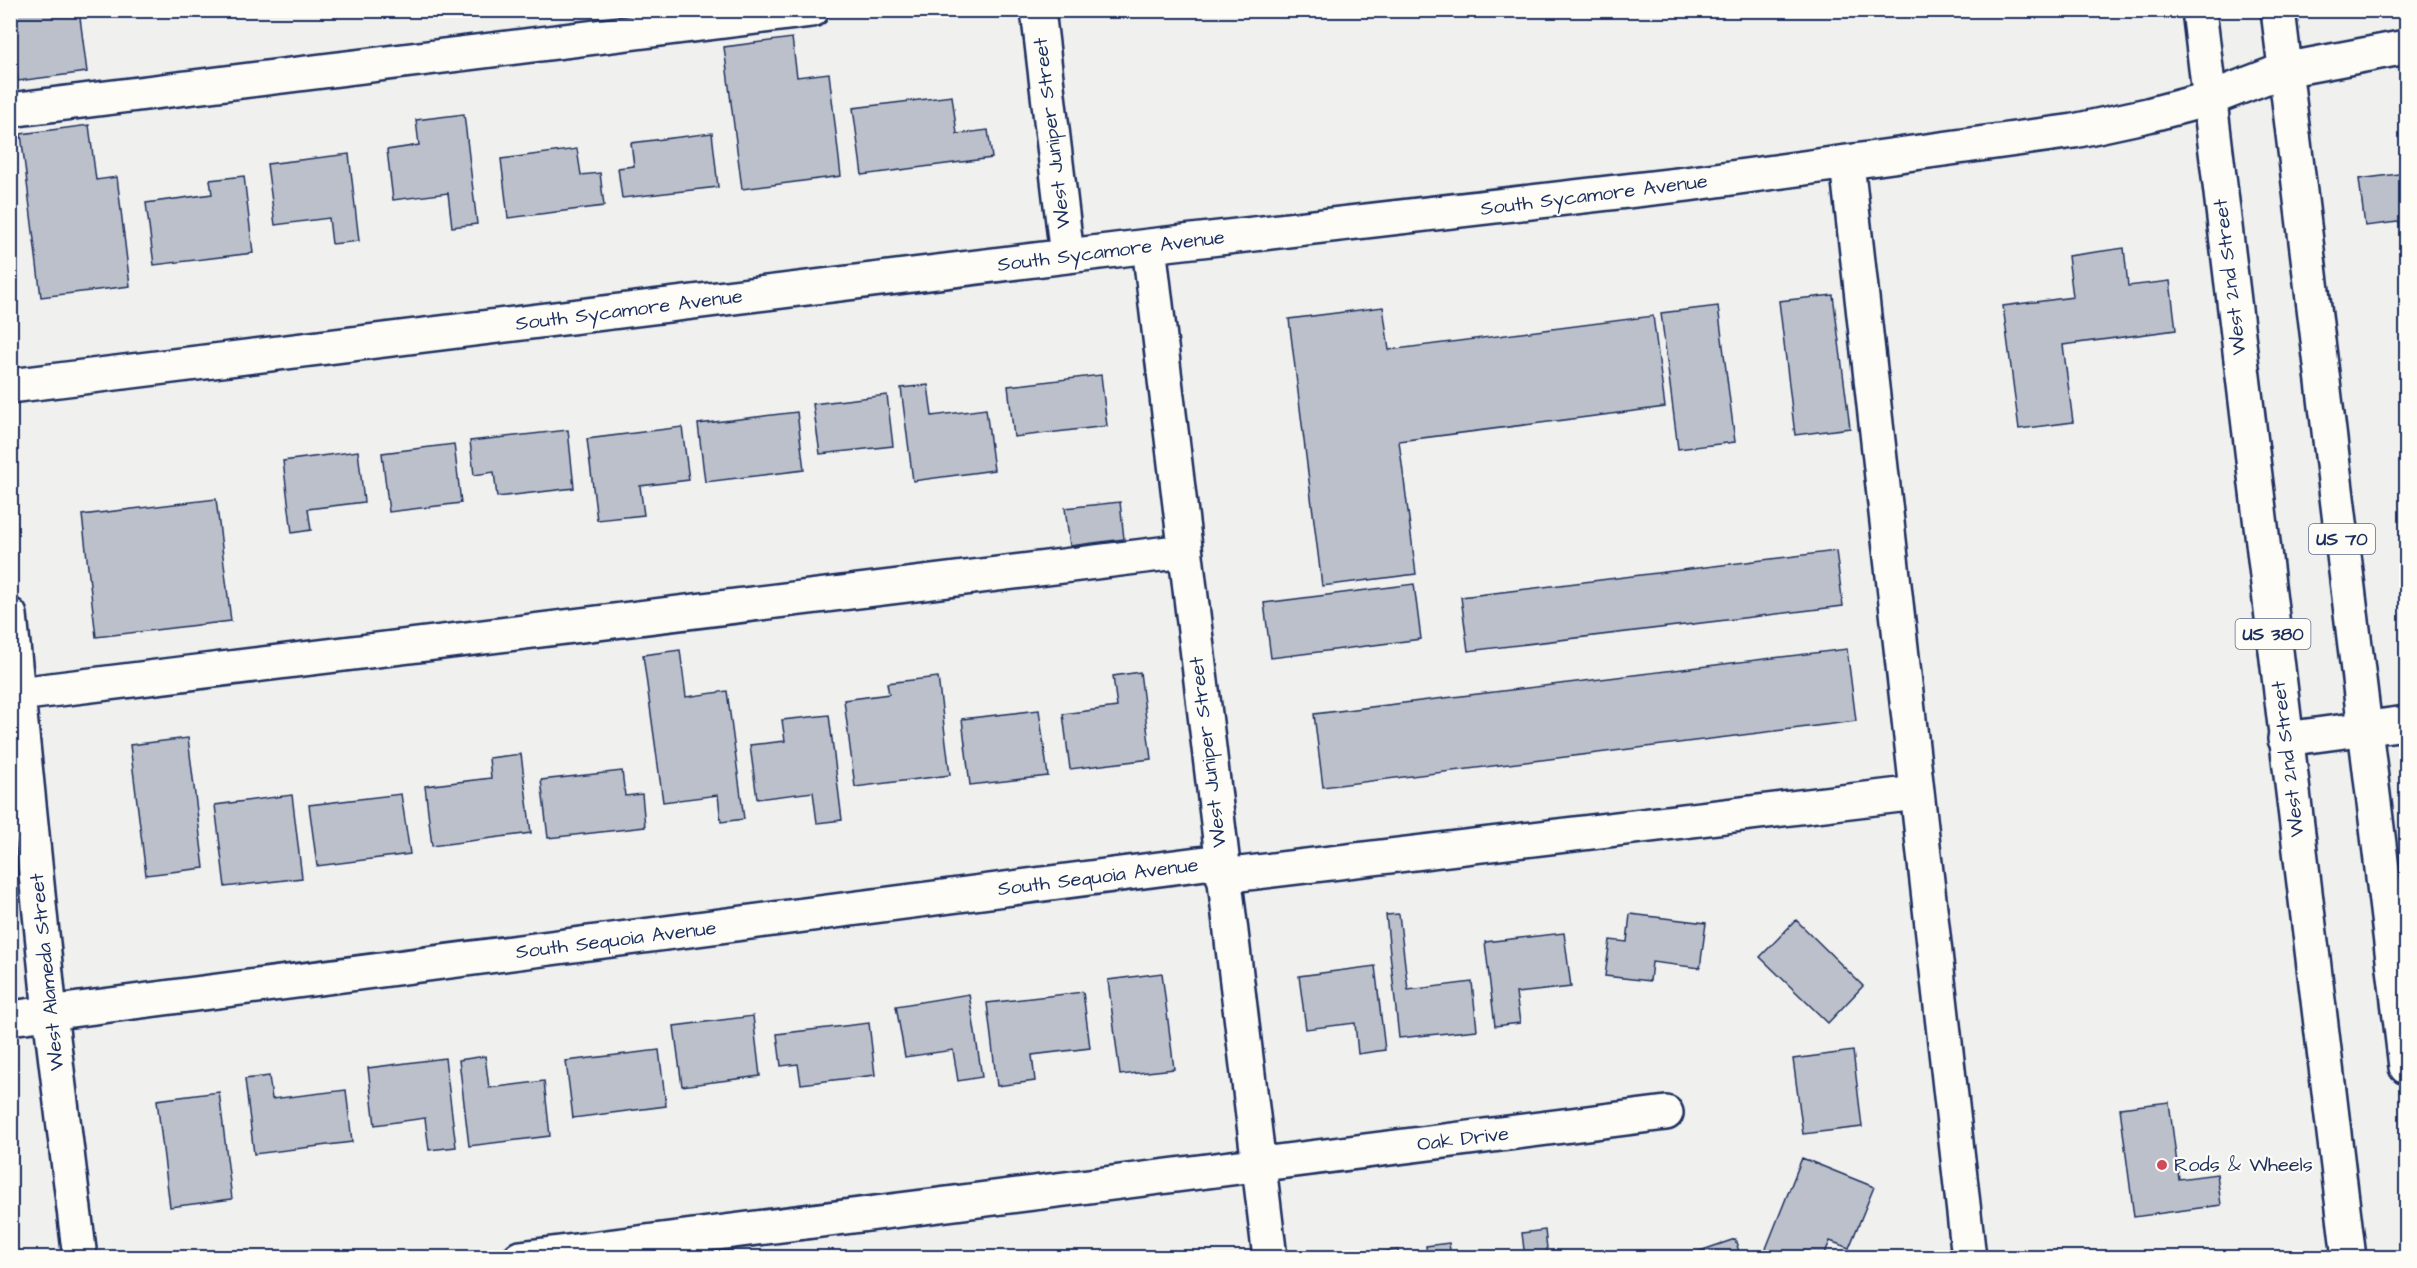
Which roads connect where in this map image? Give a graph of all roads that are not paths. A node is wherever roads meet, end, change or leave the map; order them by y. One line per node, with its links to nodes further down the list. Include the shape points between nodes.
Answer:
1 (812, 10): 8 (street)
2 (1038, 10): 11 (street, West Juniper Street)
3 (2199, 10): 7 (street, West 2nd Street / US 380)
4 (2278, 10): 6 (street, US 70)
5 (2406, 47): 6 (street, South Sycamore Avenue)
6 (2284, 70): 7 (street, South Sycamore Avenue); 17 (street, US 70)
7 (2209, 99): 9 (street, South Sycamore Avenue, via 2074,131); 18 (street, West 2nd Street / US 380)
8 (10, 110)
9 (1847, 163): 10 (street, South Sycamore Avenue); 19 (street)
10 (1149, 246): 11 (street, South Sycamore Avenue); 13 (street, West Juniper Street)
11 (1067, 256): 12 (street, South Sycamore Avenue)
12 (10, 386)
13 (1185, 551): 15 (street); 20 (street, West Juniper Street)
14 (10, 615): 15 (street, West Alameda Street)
15 (14, 695): 21 (street, West Alameda Street)
16 (2406, 723): 17 (street)
17 (2365, 729): 18 (street); 23 (street, US 70)
18 (2285, 739): 31 (street, West 2nd Street / US 380)
19 (1917, 794): 20 (street, South Sequoia Avenue); 30 (street)
20 (1222, 868): 21 (street, South Sequoia Avenue); 26 (street, West Juniper Street)
21 (50, 1013): 22 (street, South Sequoia Avenue); 27 (street, West Alameda Street)
22 (10, 1018)
23 (2404, 1034): 24 (street, US 70)
24 (2406, 1067)
25 (1666, 1113): 26 (street, Oak Drive)
26 (1259, 1164): 28 (street, Oak Drive); 29 (street, West Juniper Street)
27 (80, 1257)
28 (520, 1257)
29 (1270, 1257)
30 (1970, 1257)
31 (2349, 1257)

